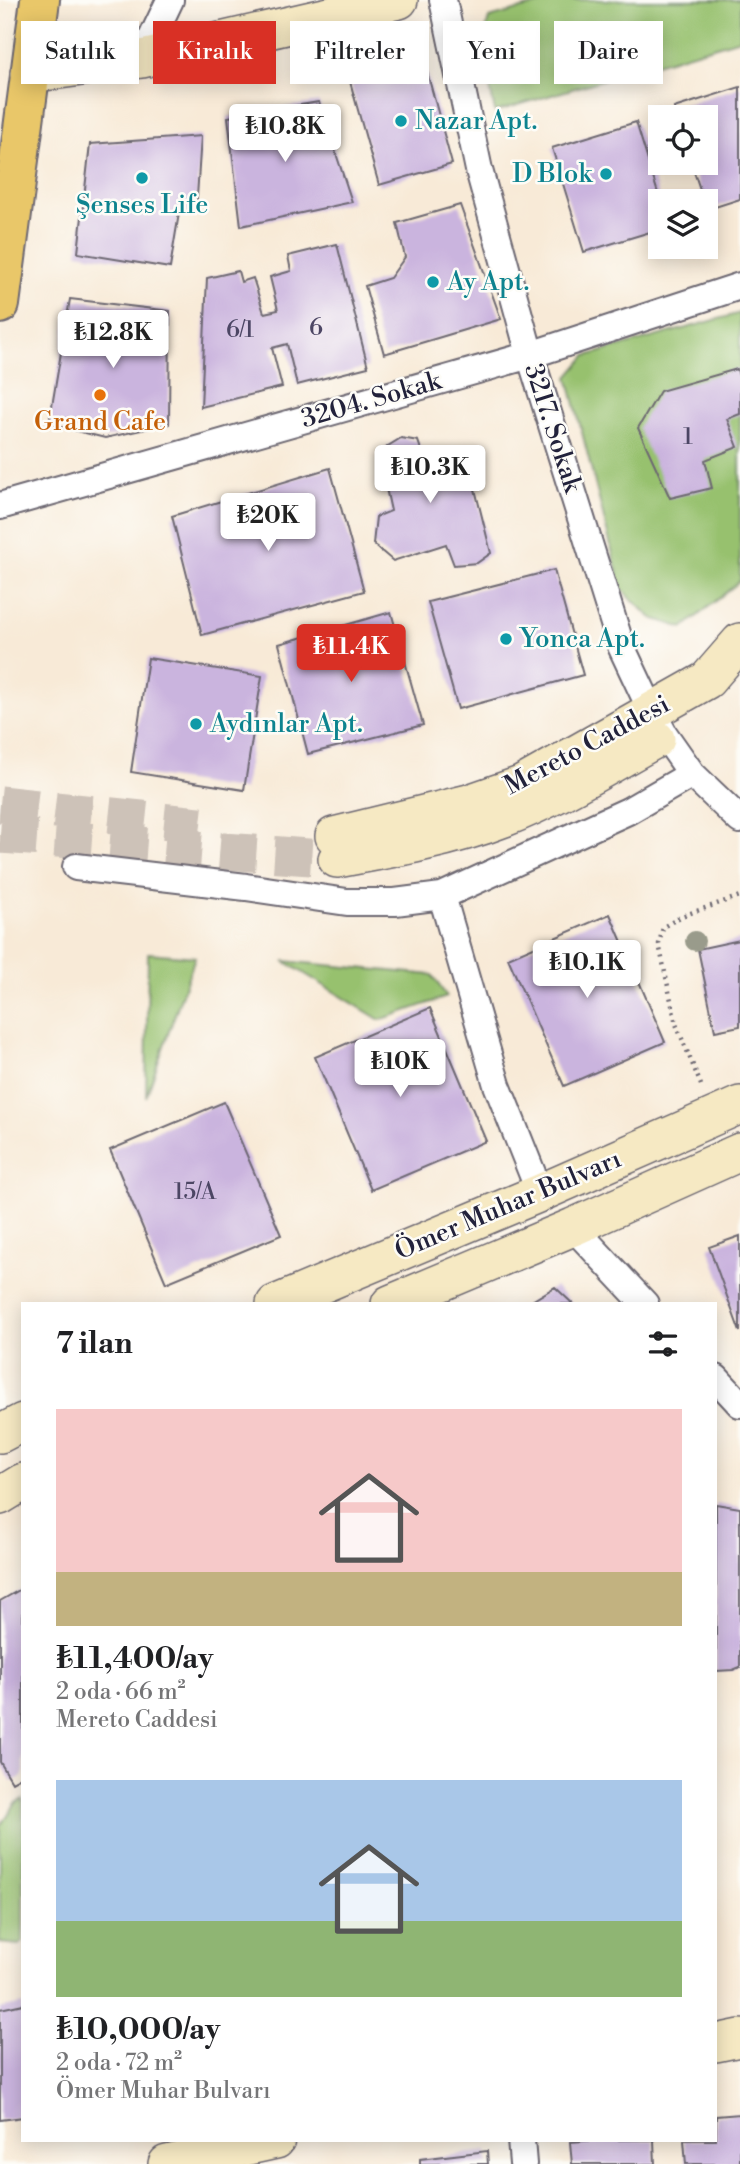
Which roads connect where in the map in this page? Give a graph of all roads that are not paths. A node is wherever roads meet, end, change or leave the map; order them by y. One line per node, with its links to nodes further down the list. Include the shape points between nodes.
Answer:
1 (40, 0): 5 (highway)
2 (170, 0): 7 (street)
3 (399, 0): 7 (street)
4 (443, 0): 11 (street, 3217. Sokak, via 479,170)
5 (37, 21)
6 (139, 59): 7 (street)
7 (142, 59)
8 (28, 84): 10 (highway)
9 (740, 286): 11 (street, 3204. Sokak)
10 (0, 304)
11 (530, 355): 12 (street, 3204. Sokak); 14 (street, 3217. Sokak, via 621,646)
12 (0, 506)
13 (740, 642): 14 (street, via 707,680)
14 (658, 723): 15 (street, 3217. Sokak); 17 (street, via 576,783 506,818 454,835)
15 (692, 774): 16 (street, 3217. Sokak); 19 (street, via 628,811)
16 (740, 820)
17 (336, 848)
18 (76, 867): 19 (street, via 347,902 395,902)
19 (442, 895): 22 (street, via 497,1085)
20 (740, 1105): 22 (street, Ömer Muhar Bulvarı)
21 (740, 1152): 23 (street, Ömer Muhar Bulvarı)
22 (540, 1193): 24 (street, Ömer Muhar Bulvarı)
23 (573, 1227): 25 (street, Ömer Muhar Bulvarı); 26 (street)
24 (280, 1302)
25 (395, 1302)
26 (643, 1302)
27 (717, 1379): 28 (street)
28 (740, 1404)
29 (21, 1423): 30 (street)
30 (0, 1434)
31 (21, 1483): 32 (street)
32 (0, 1496)
33 (740, 2038): 34 (street)
34 (717, 2043)
35 (272, 2142): 37 (street)
36 (521, 2142): 39 (street)
37 (240, 2156): 38 (street)
38 (167, 2164)
39 (523, 2164)

